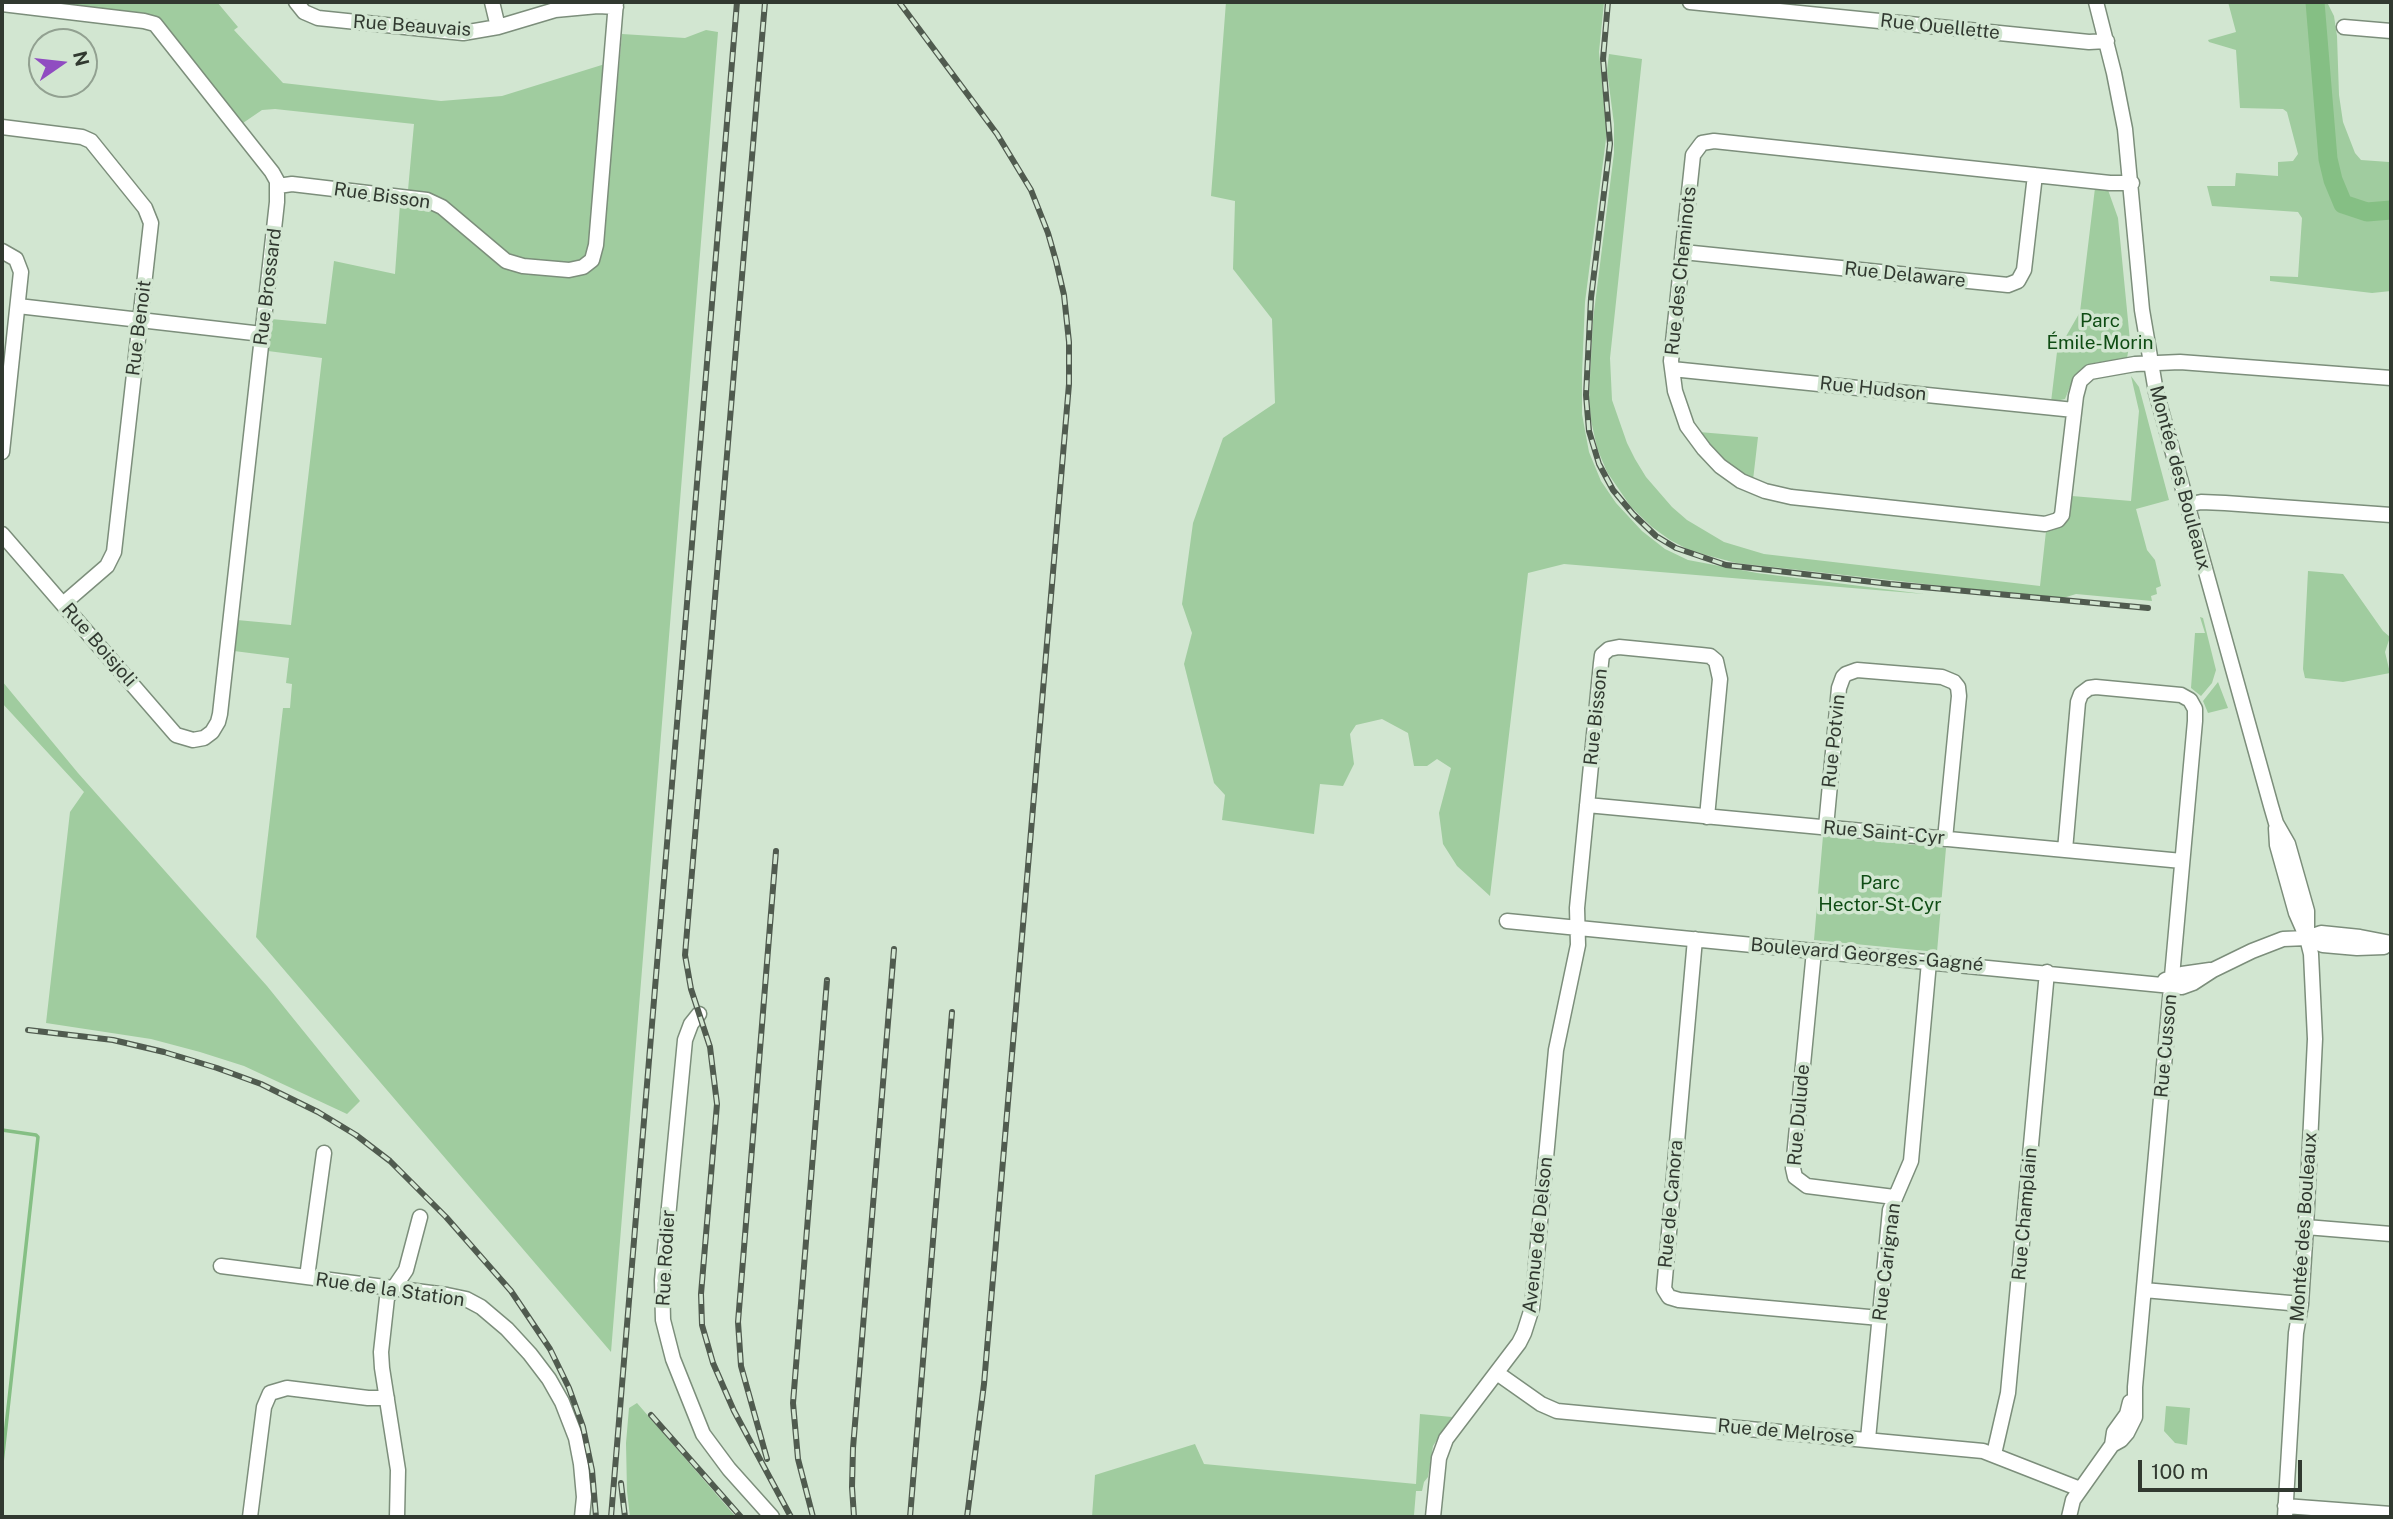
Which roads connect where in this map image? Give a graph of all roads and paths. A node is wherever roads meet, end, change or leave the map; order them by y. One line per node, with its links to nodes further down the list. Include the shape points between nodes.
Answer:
1 (296, 2): 7 (street, Rue Beauvais, via 318,18 463,33)
2 (492, 2): 7 (street)
3 (1690, 2): 10 (street, Rue Ouellette)
4 (2096, 2): 10 (street, Montée des Bouleaux)
5 (2, 4): 14 (street, via 155,24 272,172)
6 (616, 4): 7 (street, Rue Beauvais, via 555,10); 14 (street, Rue Bisson, via 595,255 589,264 569,270 506,261 442,207 427,200)
7 (498, 27)
8 (2344, 27): 9 (street)
9 (2391, 31)
10 (2107, 41): 13 (street, Montée des Bouleaux)
11 (2, 127): 18 (street, Rue Benoit, via 91,141 145,208 151,227)
12 (2035, 175): 13 (street, Rue des Cheminots); 16 (street, Rue Delaware, via 2024,270 2018,281 2008,285); 16 (street, Rue des Cheminots, via 1708,142 1693,155)
13 (2132, 183): 20 (street, Montée des Bouleaux)
14 (278, 186): 19 (street, Rue Brossard)
15 (2, 251): 17 (street, via 13,255 21,268)
16 (1683, 252): 21 (street, Rue des Cheminots)
17 (18, 306): 18 (street); 24 (street)
18 (140, 320): 19 (street); 28 (street, Rue Benoit, via 114,552 107,566)
19 (262, 334): 29 (street, Rue Brossard, via 220,714 215,728)
20 (2150, 363): 22 (street); 23 (street, Rue des Cheminots, via 2084,375); 25 (street, Montée des Bouleaux)
21 (1672, 369): 23 (street, Rue Hudson); 23 (street, Rue des Cheminots, via 1682,414 1695,438 1720,466 1753,487 1791,497 2037,524 2052,523 2062,514)
22 (2391, 377)
23 (2074, 410)
24 (2, 452)
25 (2187, 505): 26 (street, via 2225,503); 38 (street, Montée des Bouleaux, via 2276,823 2288,844 2306,911)
26 (2391, 515)
27 (2, 534): 28 (street, Rue Boisjoli)
28 (63, 604): 29 (street, Rue Boisjoli, via 177,735 187,740)
29 (204, 738)
30 (1587, 805): 31 (street, Rue Saint-Cyr); 31 (street, Rue Bisson, via 1605,651 1619,647 1701,654 1713,658 1720,673); 37 (street, Rue Bisson)
31 (1707, 817): 32 (street, Rue Saint-Cyr)
32 (1826, 827): 33 (street, Rue Saint-Cyr); 33 (street, Rue Potvin, via 1843,677 1857,670 1942,677 1954,682 1959,696)
33 (1945, 839): 34 (street, Rue Saint-Cyr)
34 (2065, 850): 35 (street, Rue Saint-Cyr); 35 (street, Rue Cusson, via 2081,694 2096,687 2176,694 2186,697 2196,714)
35 (2182, 861): 44 (street, Rue Cusson)
36 (1507, 922): 37 (street, Boulevard Georges-Gagné)
37 (1577, 928): 39 (street, Boulevard Georges-Gagné); 57 (street, Avenue de Delson, via 1578,945 1556,1050 1532,1308 1524,1333)
38 (2307, 937): 40 (street, Boulevard Georges-Gagné, via 2321,933); 44 (street, Boulevard Georges-Gagné, via 2267,944 2188,986); 49 (street, Montée des Bouleaux, via 2315,1039)
39 (1695, 939): 41 (street, Boulevard Georges-Gagné); 56 (street, Rue de Canora, via 1665,1293 1679,1300)
40 (2391, 945)
41 (1814, 951): 42 (street, Boulevard Georges-Gagné); 47 (street, Rue Dulude, via 1795,1177 1807,1186)
42 (1929, 962): 43 (street, Boulevard Georges-Gagné); 47 (street, Rue Carignan, via 1911,1161)
43 (2047, 972): 44 (street, Boulevard Georges-Gagné); 60 (street, Rue Champlain, via 2008,1393)
44 (2167, 982): 54 (street, Rue Cusson)
45 (699, 1014): 67 (street, Rue Rodier, via 685,1040 663,1273 663,1320 673,1359 704,1434)
46 (324, 1153): 52 (street)
47 (1894, 1197): 56 (street, Rue Carignan)
48 (420, 1217): 53 (street, via 405,1270)
49 (2306, 1227): 50 (street); 55 (street, Montée des Bouleaux)
50 (2391, 1234)
51 (221, 1266): 52 (street, Rue de la Station)
52 (307, 1277): 53 (street, Rue de la Station)
53 (393, 1288): 58 (street, via 387,1298 381,1352); 66 (street, Rue de la Station, via 474,1303 507,1329 540,1367 560,1398 576,1438 583,1475)
54 (2144, 1290): 55 (street); 61 (street, Rue Cusson, via 2132,1423)
55 (2301, 1304): 62 (street, Montée des Bouleaux)
56 (1880, 1318): 59 (street, Rue Carignan)
57 (1497, 1373): 59 (street, Rue de Melrose, via 1541,1404 1563,1412); 68 (street, Avenue de Delson, via 1442,1448)
58 (387, 1398): 64 (street, via 286,1388 270,1394 264,1407); 65 (street, via 399,1482)
59 (1868, 1439): 60 (street, Rue de Melrose)
60 (1994, 1454): 61 (street, Rue de Melrose)
61 (2080, 1489): 69 (street, Rue Cusson)
62 (2285, 1512): 63 (street)
63 (2391, 1514)
64 (250, 1517)
65 (397, 1517)
66 (582, 1517)
67 (772, 1517)
68 (1433, 1517)
69 (2069, 1517)

